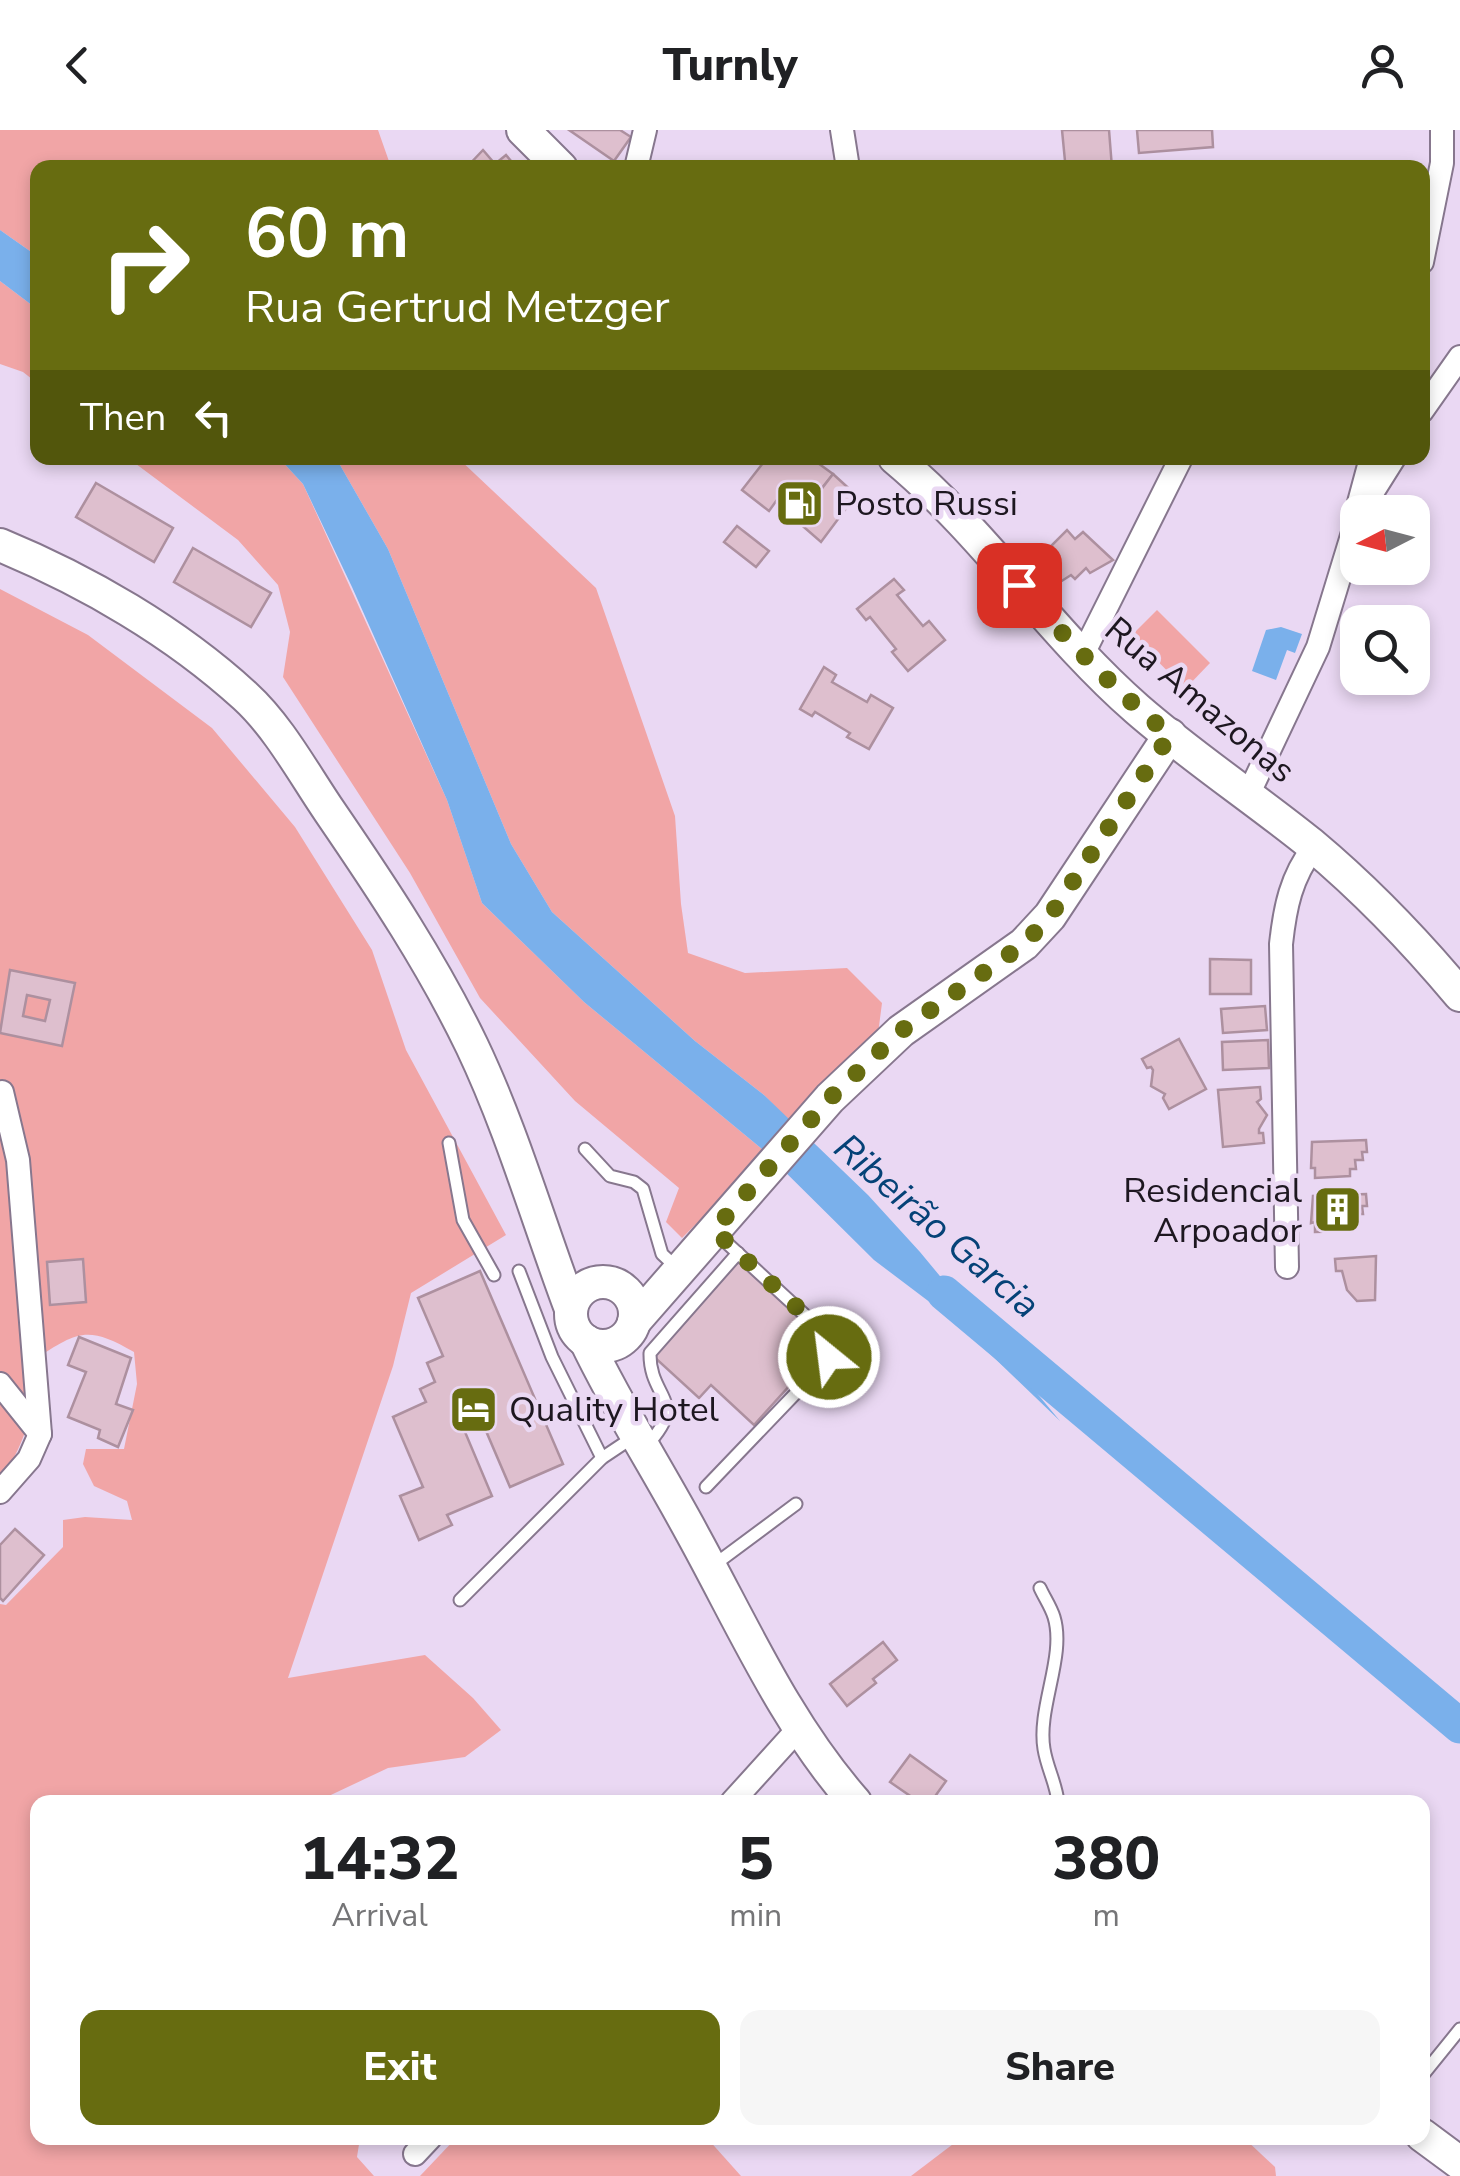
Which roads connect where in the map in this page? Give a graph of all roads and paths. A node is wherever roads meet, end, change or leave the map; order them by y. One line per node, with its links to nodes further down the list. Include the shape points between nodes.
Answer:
1 (523, 130): 5 (main road)
2 (645, 130): 6 (street)
3 (842, 130): 7 (street)
4 (1442, 130): 8 (street)
5 (553, 160)
6 (638, 160)
7 (847, 160)
8 (1430, 216)
9 (1460, 357): 10 (street)
10 (1430, 400)
11 (903, 465): 19 (main road, Rua Amazonas, via 960,516)
12 (1178, 465): 19 (street)
13 (1369, 465): 15 (street)
14 (1390, 465): 16 (street)
15 (1362, 495)
16 (1370, 495)
17 (0, 545): 27 (main road, via 56,568 160,630 248,698 439,979)
18 (1340, 573): 21 (street, via 1318,646)
19 (1082, 656): 20 (main road, Rua Amazonas)
20 (1170, 735): 21 (main road, Rua Amazonas); 28 (main road, via 1050,916 1024,944 901,1031 830,1098 748,1190)
21 (1248, 795): 22 (main road, Rua Amazonas)
22 (1314, 847): 23 (main road, Rua Amazonas, via 1384,909); 29 (street, via 1293,882 1281,944)
23 (1460, 995)
24 (2, 1092): 38 (street, via 18,1160)
25 (448, 1143): 32 (lane, via 463,1220)
26 (585, 1149): 31 (lane, via 610,1176 644,1189 662,1254)
27 (518, 1158): 33 (main road, via 564,1246 580,1268); 34 (main road)
28 (726, 1242): 31 (main road); 39 (lane, via 650,1354 667,1409 662,1430); 41 (lane, via 819,1328 831,1349)
29 (1288, 1267)
30 (518, 1271): 40 (lane)
31 (678, 1272): 33 (main road, via 636,1286); 35 (main road)
32 (494, 1275)
33 (609, 1284): 34 (main road, via 580,1290); 35 (main road, via 630,1295)
34 (571, 1309): 36 (main road)
35 (631, 1328): 36 (main road, via 613,1345); 39 (main road, via 622,1392)
36 (586, 1341): 39 (main road)
37 (0, 1384): 38 (street)
38 (40, 1434): 42 (street, via 29,1459)
39 (635, 1436): 40 (lane); 44 (main road)
40 (602, 1458): 46 (lane)
41 (706, 1487)
42 (0, 1492)
43 (796, 1504): 44 (lane)
44 (710, 1567): 47 (main road)
45 (1040, 1588): 50 (lane, via 1057,1637 1044,1748)
46 (460, 1600)
47 (799, 1728): 48 (street); 49 (main road)
48 (738, 1795)
49 (849, 1795)
50 (1057, 1795)
51 (1460, 2028): 52 (lane)
52 (1430, 2066)
53 (1430, 2142): 54 (main road)
54 (1460, 2163)

